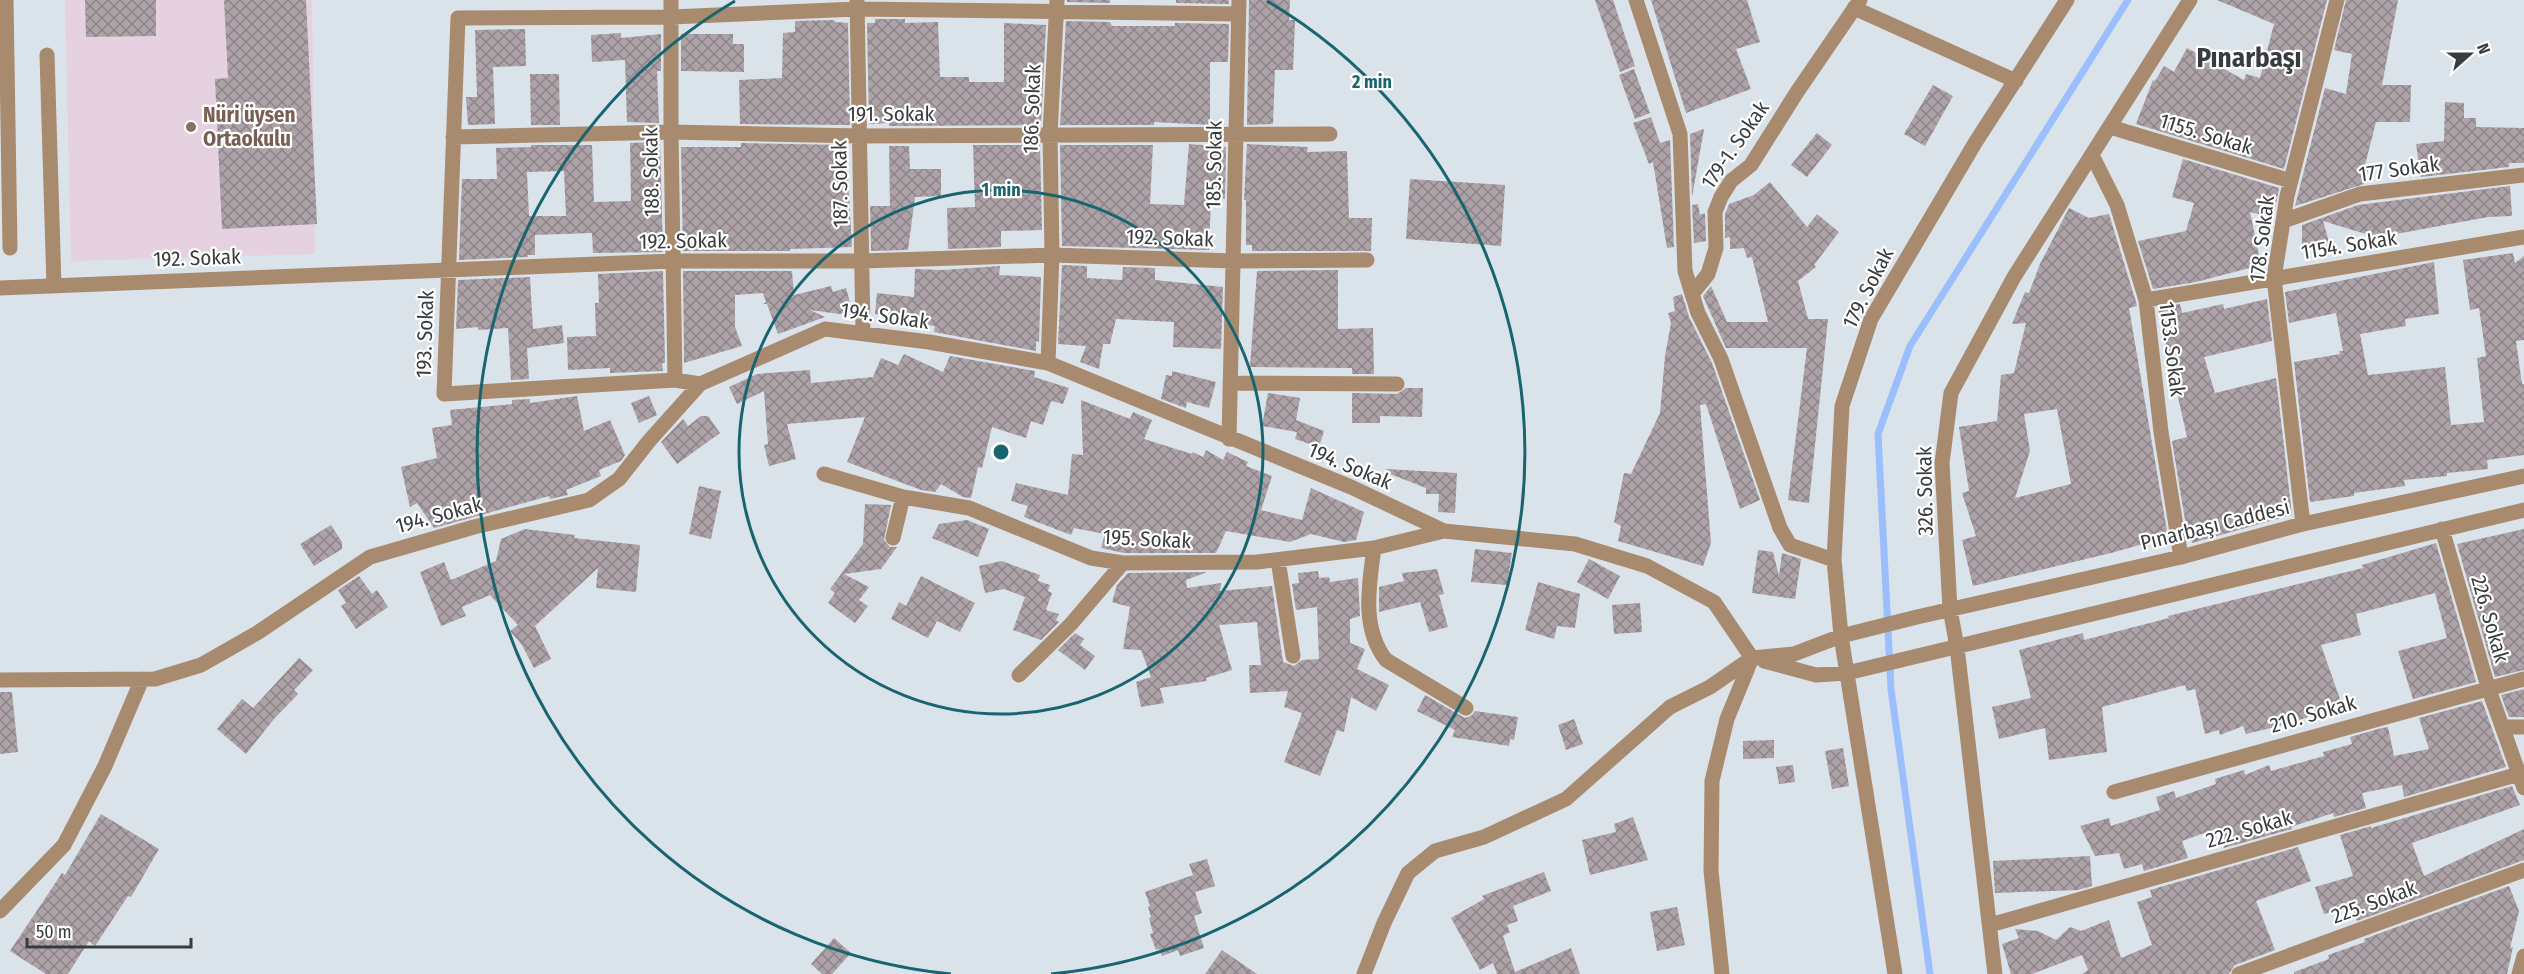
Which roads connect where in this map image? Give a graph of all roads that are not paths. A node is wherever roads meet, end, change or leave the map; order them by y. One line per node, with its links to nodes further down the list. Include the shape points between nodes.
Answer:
1 (6, 0): 26 (street)
2 (671, 0): 11 (street, 188. Sokak)
3 (1636, 0): 36 (street, via 1680,134 1685,271)
4 (2067, 0): 13 (street, 179. Sokak)
5 (2190, 0): 14 (street, 326. Sokak)
6 (2337, 0): 23 (street, 178. Sokak)
7 (1857, 4): 13 (street); 36 (street, 179-1. Sokak, via 1751,165 1721,197 1715,212 1716,248 1708,274)
8 (857, 5): 9 (street); 11 (street); 19 (street, 187. Sokak)
9 (1057, 7): 10 (street); 17 (street, 186. Sokak)
10 (1239, 7): 16 (street, 185. Sokak)
11 (671, 17): 15 (street, 188. Sokak); 20 (street, 193. Sokak, via 458,18)
12 (47, 55): 34 (street)
13 (2016, 81): 56 (street, 179. Sokak, via 1871,319 1842,406)
14 (2110, 127): 21 (street, 326. Sokak); 23 (street, 1155. Sokak)
15 (670, 132): 19 (street, 191. Sokak); 20 (street, 191. Sokak); 29 (street, 188. Sokak)
16 (1236, 133): 17 (street, 191. Sokak); 18 (street, 191. Sokak); 31 (street, 185. Sokak)
17 (1050, 134): 19 (street, 191. Sokak); 27 (street, 186. Sokak)
18 (1330, 134)
19 (861, 136): 30 (street, 187. Sokak)
20 (453, 137): 32 (street, 193. Sokak)
21 (2092, 155): 37 (street, 1153. Sokak, via 2117,205); 58 (street, 326. Sokak, via 2014,277 1951,393 1942,463)
22 (2524, 175): 24 (street, 177 Sokak, via 2360,194)
23 (2290, 181): 24 (street, 178. Sokak)
24 (2283, 221): 33 (street, 178. Sokak)
25 (2524, 237): 33 (street, 1154. Sokak)
26 (10, 248)
27 (1052, 255): 30 (street, 192. Sokak); 31 (street, 192. Sokak); 39 (street, 186. Sokak)
28 (1367, 260): 31 (street, 192. Sokak)
29 (673, 261): 30 (street, 192. Sokak); 32 (street, 192. Sokak); 40 (street, 188. Sokak)
30 (862, 261): 38 (street, 187. Sokak)
31 (1233, 261): 41 (street, 185. Sokak)
32 (448, 269): 34 (street, 192. Sokak); 40 (street, 193. Sokak, via 444,394)
33 (2274, 278): 37 (street, 1154. Sokak); 49 (street, 178. Sokak)
34 (54, 286): 35 (street, 192. Sokak)
35 (0, 288)
36 (1692, 294): 56 (street, via 1721,359 1780,528 1790,545)
37 (2146, 300): 54 (street, 1153. Sokak)
38 (862, 332): 39 (street, 194. Sokak); 42 (street, 194. Sokak, via 825,329)
39 (1048, 363): 44 (street, 194. Sokak)
40 (675, 380): 42 (street, 193. Sokak)
41 (1230, 383): 43 (street); 44 (street, 185. Sokak)
42 (700, 384): 65 (street, 194. Sokak, via 619,479 589,500 370,556 257,633 201,665 155,679)
43 (1397, 384)
44 (1229, 439): 51 (street, 194. Sokak, via 1351,487)
45 (824, 474): 47 (street, 195. Sokak)
46 (2524, 476): 49 (street, Pınarbaşı Caddesi)
47 (903, 496): 52 (street); 57 (street, 195. Sokak, via 969,508 1091,558)
48 (2524, 510): 50 (street)
49 (2303, 524): 54 (street, Pınarbaşı Caddesi)
50 (2442, 530): 60 (street); 68 (street, 226. Sokak)
51 (1444, 531): 53 (street, 195. Sokak); 62 (street, 194. Sokak, via 1575,544 1647,566 1714,602)
52 (893, 538)
53 (1374, 548): 55 (street, 195. Sokak); 69 (street, via 1370,620 1379,652)
54 (2181, 557): 58 (street, Pınarbaşı Caddesi)
55 (1278, 560): 57 (street, 195. Sokak); 61 (street)
56 (1834, 560): 59 (street, 179. Sokak)
57 (1123, 563): 64 (street, via 1071,624)
58 (1950, 609): 59 (street, Pınarbaşı Caddesi); 60 (street, 326. Sokak)
59 (1841, 636): 62 (street, Pınarbaşı Caddesi, via 1794,654); 63 (street)
60 (1957, 648): 63 (street); 76 (street, 326. Sokak)
61 (1293, 656)
62 (1752, 658): 63 (street, via 1815,675); 78 (street, via 1710,687 1670,707 1566,799 1484,837 1435,851 1408,873); 79 (street, via 1727,720 1712,781 1711,871)
63 (1847, 673): 80 (street)
64 (1019, 675)
65 (142, 679): 67 (street, 194. Sokak); 75 (street, via 105,766 64,845)
66 (2524, 679): 68 (street, 210. Sokak)
67 (0, 680)
68 (2488, 687): 70 (street, 226. Sokak); 73 (street, 210. Sokak)
69 (1466, 708)
70 (2502, 727): 71 (street); 72 (street, 226. Sokak)
71 (2524, 727)
72 (2522, 781): 76 (street, 222. Sokak)
73 (2114, 792)
74 (2524, 870): 82 (street, 225. Sokak)
75 (0, 911)
76 (1990, 925): 81 (street, 326. Sokak)
77 (2524, 956): 83 (street)
78 (1364, 974)
79 (1722, 974)
80 (1895, 974)
81 (1995, 974)
82 (2239, 974)
83 (2519, 974)

